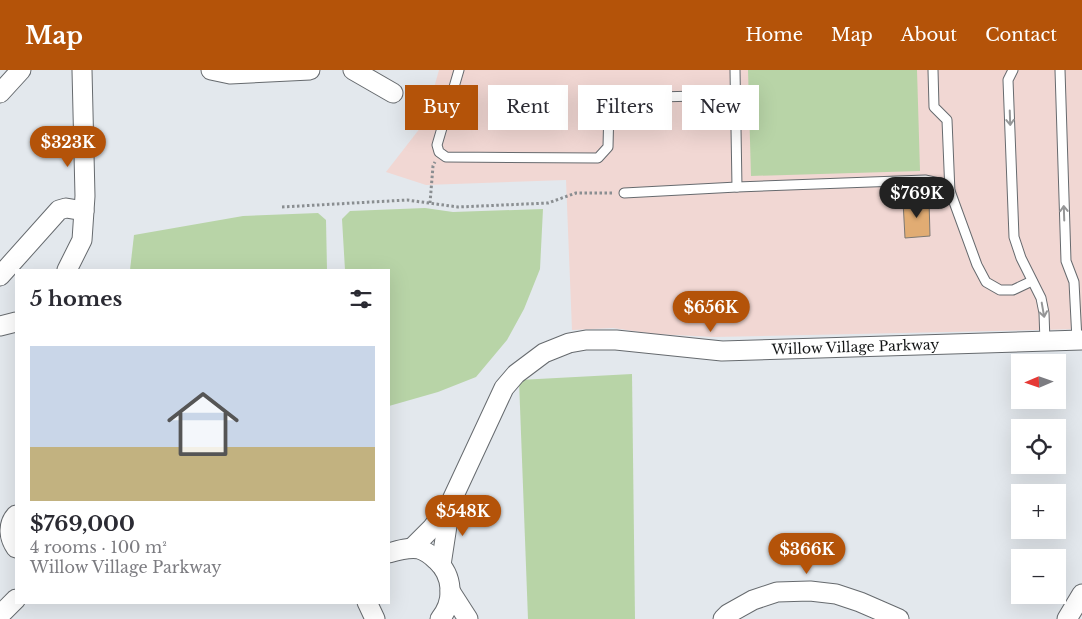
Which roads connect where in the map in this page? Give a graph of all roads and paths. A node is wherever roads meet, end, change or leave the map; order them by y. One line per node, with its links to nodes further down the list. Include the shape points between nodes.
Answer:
1 (21, 70): 13 (street)
2 (82, 70): 25 (street)
3 (211, 70): 4 (street, via 230,74)
4 (310, 70)
5 (353, 70): 14 (street)
6 (459, 70): 11 (lane)
7 (734, 70): 12 (lane)
8 (933, 70): 22 (lane, via 934,107 947,120)
9 (1013, 70): 28 (lane, one-way to 28, via 1008,80 1014,237)
10 (1060, 70): 31 (lane, one-way to 10, via 1074,282 1066,261)
11 (455, 85)
12 (735, 85)
13 (0, 93)
14 (393, 93): 16 (path)
15 (682, 96): 19 (lane, via 620,98 609,106 608,147 598,158 446,157)
16 (405, 97)
17 (442, 130): 19 (lane, via 437,145)
18 (736, 130): 20 (lane)
19 (439, 152): 23 (path, via 433,166)
20 (737, 187): 21 (lane); 22 (lane, via 925,180 939,183)
21 (624, 193): 23 (path, via 576,193 548,203 458,207)
22 (950, 193): 28 (lane, via 986,282 1000,290 1013,290)
23 (430, 203): 24 (path, via 407,200)
24 (282, 207)
25 (84, 211): 26 (street, via 82,240); 27 (street, via 59,210)
26 (68, 269)
27 (0, 276)
28 (1032, 281): 32 (lane, one-way to 32, via 1041,298)
29 (15, 322): 30 (street)
30 (0, 326)
31 (1080, 340): 32 (street, Willow Village Parkway)
32 (1045, 342): 33 (street, Willow Village Parkway, via 722,351 616,340 569,343 544,352 504,388)
33 (450, 504): 36 (street, Willow Village Parkway); 38 (street, Willow Village Parkway)
34 (15, 516): 35 (street, via 9,531)
35 (15, 547)
36 (412, 548): 37 (street); 38 (street, via 422,550)
37 (390, 553)
38 (441, 565): 39 (street, via 448,577)
39 (450, 591): 43 (street, via 448,605); 44 (street)
40 (1082, 594): 47 (street)
41 (15, 600): 42 (street)
42 (0, 615)
43 (440, 619)
44 (468, 619)
45 (723, 619): 46 (street, via 753,600 777,592 810,591 836,594)
46 (899, 619)
47 (1067, 619)

